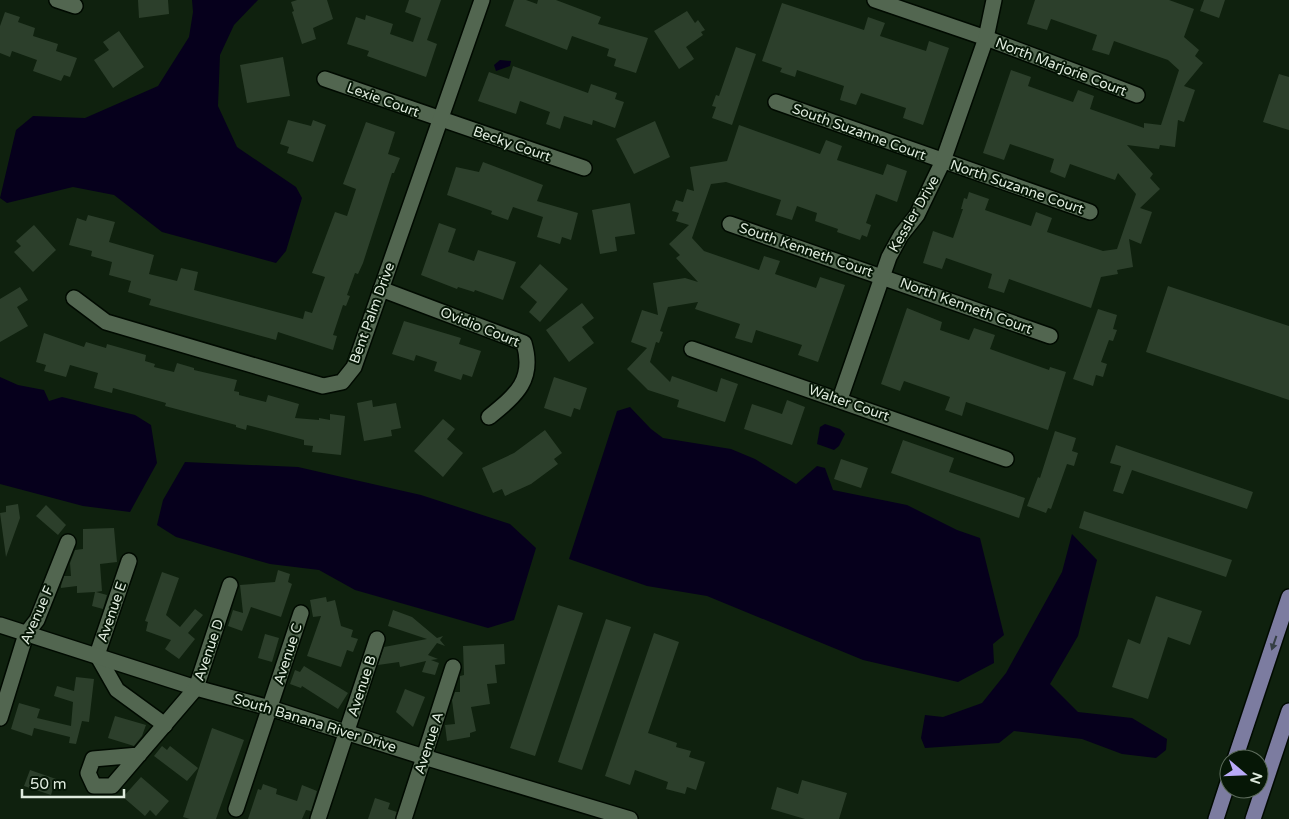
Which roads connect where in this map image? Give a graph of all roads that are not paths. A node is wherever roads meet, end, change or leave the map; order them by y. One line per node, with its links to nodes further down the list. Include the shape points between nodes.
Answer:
1 (57, 0): 5 (street)
2 (482, 0): 10 (street, Bent Palm Drive)
3 (875, 0): 6 (street, North Marjorie Court)
4 (994, 0): 6 (street, Kessler Drive)
5 (75, 6)
6 (986, 38): 8 (street, North Marjorie Court); 11 (street, Kessler Drive)
7 (325, 79): 10 (street, Lexie Court)
8 (1137, 95)
9 (776, 102): 11 (street, South Suzanne Court)
10 (440, 120): 12 (street, Becky Court); 16 (street, Bent Palm Drive)
11 (943, 162): 13 (street, North Suzanne Court); 15 (street, Kessler Drive, via 917,216 889,257)
12 (584, 168)
13 (1090, 212)
14 (730, 224): 15 (street, South Kenneth Court)
15 (882, 277): 18 (street, North Kenneth Court); 20 (street, Kessler Drive)
16 (381, 289): 17 (street, Bent Palm Drive, via 354,366 342,382 323,386 106,322); 21 (street, Ovidio Court, via 524,343 528,367 525,379 514,397)
17 (74, 298)
18 (1050, 336)
19 (692, 349): 20 (street, Walter Court)
20 (840, 399): 22 (street, Walter Court)
21 (489, 417)
22 (1006, 458)
23 (68, 542): 29 (street, Avenue F, via 37,620)
24 (130, 561): 31 (street, Avenue E)
25 (230, 585): 33 (street, Avenue D)
26 (1289, 597): 39 (main road, one-way to 39)
27 (301, 613): 34 (street, Avenue C)
28 (0, 625): 29 (street, South Banana River Drive)
29 (26, 634): 31 (street, South Banana River Drive); 36 (street, Avenue F)
30 (377, 639): 38 (street, Avenue B)
31 (97, 655): 33 (street, South Banana River Drive); 37 (street, Avenue E, via 117,690)
32 (453, 667): 41 (street, Avenue A)
33 (196, 688): 34 (street, South Banana River Drive); 37 (street, Avenue D)
34 (270, 708): 38 (street, South Banana River Drive); 43 (street, Avenue C)
35 (1289, 712): 48 (main road)
36 (0, 718)
37 (164, 725): 40 (street, Avenue D)
38 (347, 731): 41 (street, South Banana River Drive); 44 (street, Avenue B)
39 (1238, 749)
40 (139, 755)
41 (424, 758): 45 (street, Avenue A); 46 (street, South Banana River Drive)
42 (1222, 799): 47 (main road)
43 (236, 809)
44 (318, 819)
45 (404, 819)
46 (630, 819)
47 (1216, 819)
48 (1253, 819)

